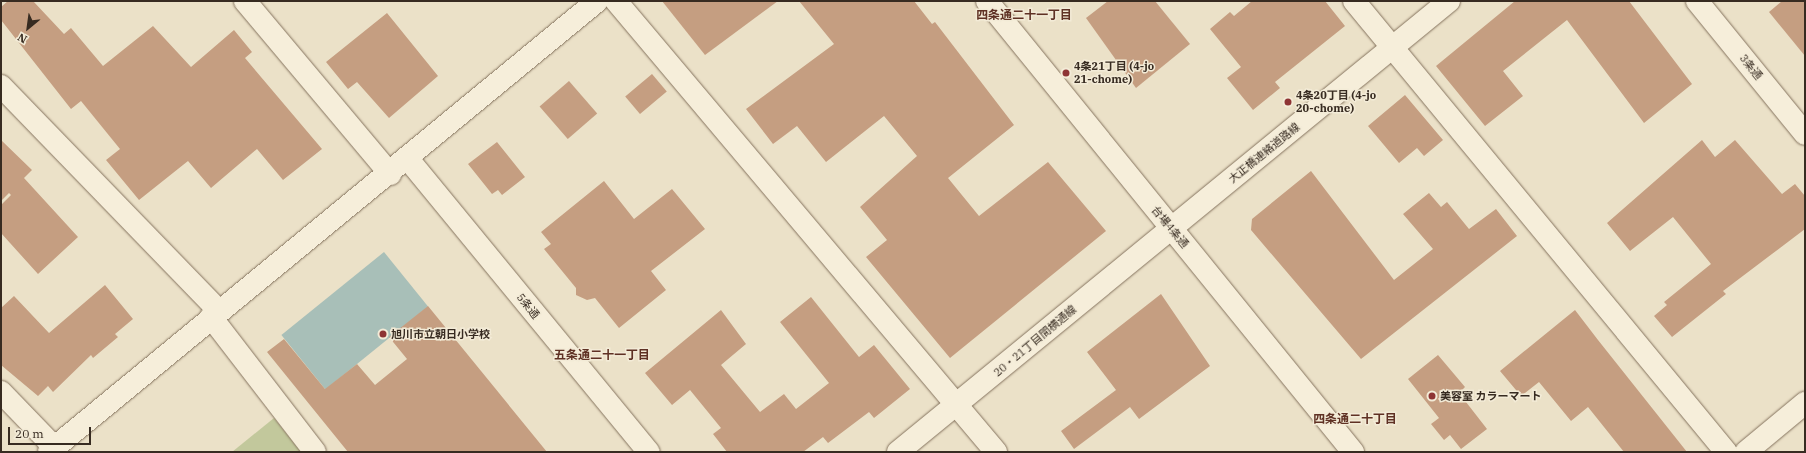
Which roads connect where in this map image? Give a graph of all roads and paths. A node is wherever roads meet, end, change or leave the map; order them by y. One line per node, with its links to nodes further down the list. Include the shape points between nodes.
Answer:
1 (245, 1): 12 (street)
2 (597, 1): 11 (street)
3 (616, 1): 17 (street)
4 (988, 1): 13 (street, 台場4条通)
5 (1354, 1): 8 (street)
6 (1450, 1): 8 (street, 大正橋連絡道路線)
7 (1697, 1): 10 (street, 3条通)
8 (1392, 48): 13 (street, 大正橋連絡道路線); 24 (street)
9 (1, 86): 14 (street)
10 (1805, 134)
11 (408, 159): 12 (street); 20 (street, 5条通)
12 (390, 174): 14 (street)
13 (1171, 228): 17 (street, 20・21丁目間横通線); 23 (street, 台場4条通)
14 (215, 314): 18 (street); 19 (street)
15 (1, 392): 18 (street)
16 (1805, 403): 25 (street)
17 (958, 404): 21 (street, 20・21丁目間横通線); 22 (street)
18 (52, 450)
19 (315, 452)
20 (649, 452)
21 (898, 452)
22 (996, 452)
23 (1353, 452)
24 (1726, 452)
25 (1746, 452)

